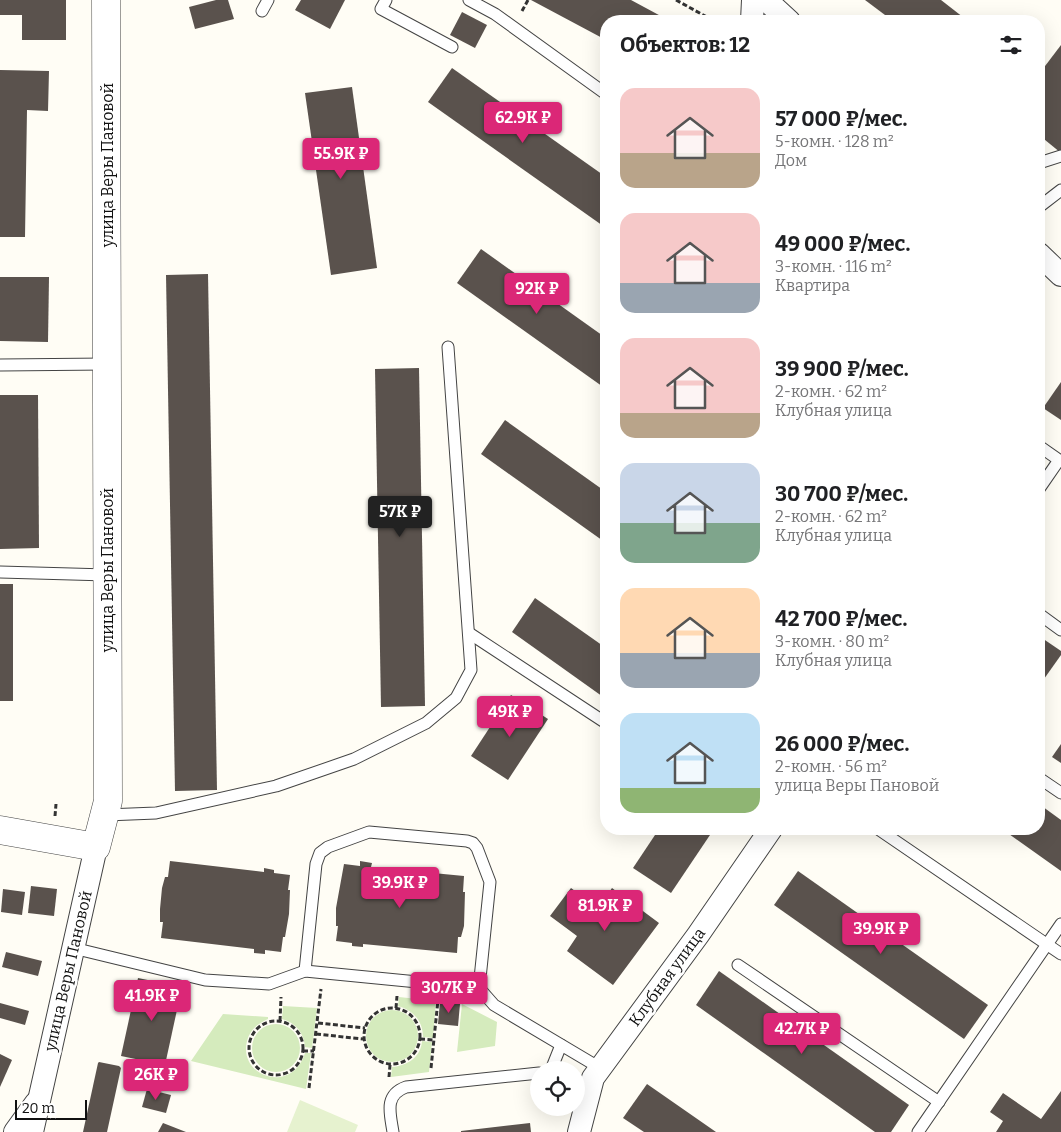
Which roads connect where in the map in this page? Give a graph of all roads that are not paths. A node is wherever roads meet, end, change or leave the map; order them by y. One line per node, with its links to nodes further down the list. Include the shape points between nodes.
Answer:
1 (106, 0): 17 (street, улица Веры Пановой)
2 (386, 0): 8 (lane, via 381,9)
3 (469, 0): 9 (lane, via 495,14)
4 (753, 0): 6 (street)
5 (766, 0): 7 (street)
6 (752, 15)
7 (782, 15)
8 (452, 47)
9 (600, 90)
10 (1061, 156): 11 (lane)
11 (1045, 161)
12 (1061, 190): 13 (lane)
13 (1045, 202)
14 (1045, 260): 15 (street)
15 (1061, 275)
16 (448, 347): 25 (lane)
17 (107, 364): 18 (lane); 22 (street, улица Веры Пановой)
18 (0, 366)
19 (1045, 450): 20 (lane, via 1059,460)
20 (1045, 480)
21 (0, 572): 22 (lane)
22 (107, 575): 29 (street, улица Веры Пановой)
23 (1045, 618): 24 (lane)
24 (1061, 630)
25 (469, 633): 26 (lane); 29 (lane, via 471,670 456,698 426,723 354,759 276,786 156,813)
26 (600, 719)
27 (1045, 782): 28 (lane)
28 (1061, 793)
29 (106, 815): 33 (street, улица Веры Пановой)
30 (0, 830): 33 (street)
31 (765, 835): 43 (street, Клубная улица, via 698,935)
32 (887, 835): 35 (lane)
33 (96, 847): 36 (street, улица Веры Пановой)
34 (1061, 924): 35 (lane)
35 (1047, 945): 37 (lane); 47 (lane)
36 (73, 948): 39 (lane, via 205,980 269,984); 46 (street, улица Веры Пановой)
37 (1061, 954)
38 (738, 965): 47 (lane)
39 (305, 971): 40 (lane); 40 (lane, via 316,864 320,853 369,832 399,834 467,841 477,848 490,882)
40 (479, 988): 41 (lane, via 494,1005)
41 (561, 1045): 42 (lane); 43 (lane)
42 (554, 1061)
43 (600, 1068): 45 (street, Клубная улица)
44 (530, 1074): 51 (lane, via 399,1089 390,1103)
45 (585, 1084)
46 (39, 1099): 49 (street); 50 (street, улица Веры Пановой)
47 (939, 1102): 53 (lane)
48 (580, 1116): 52 (street, Клубная улица)
49 (14, 1132)
50 (32, 1132)
51 (393, 1132)
52 (579, 1132)
53 (918, 1132)

